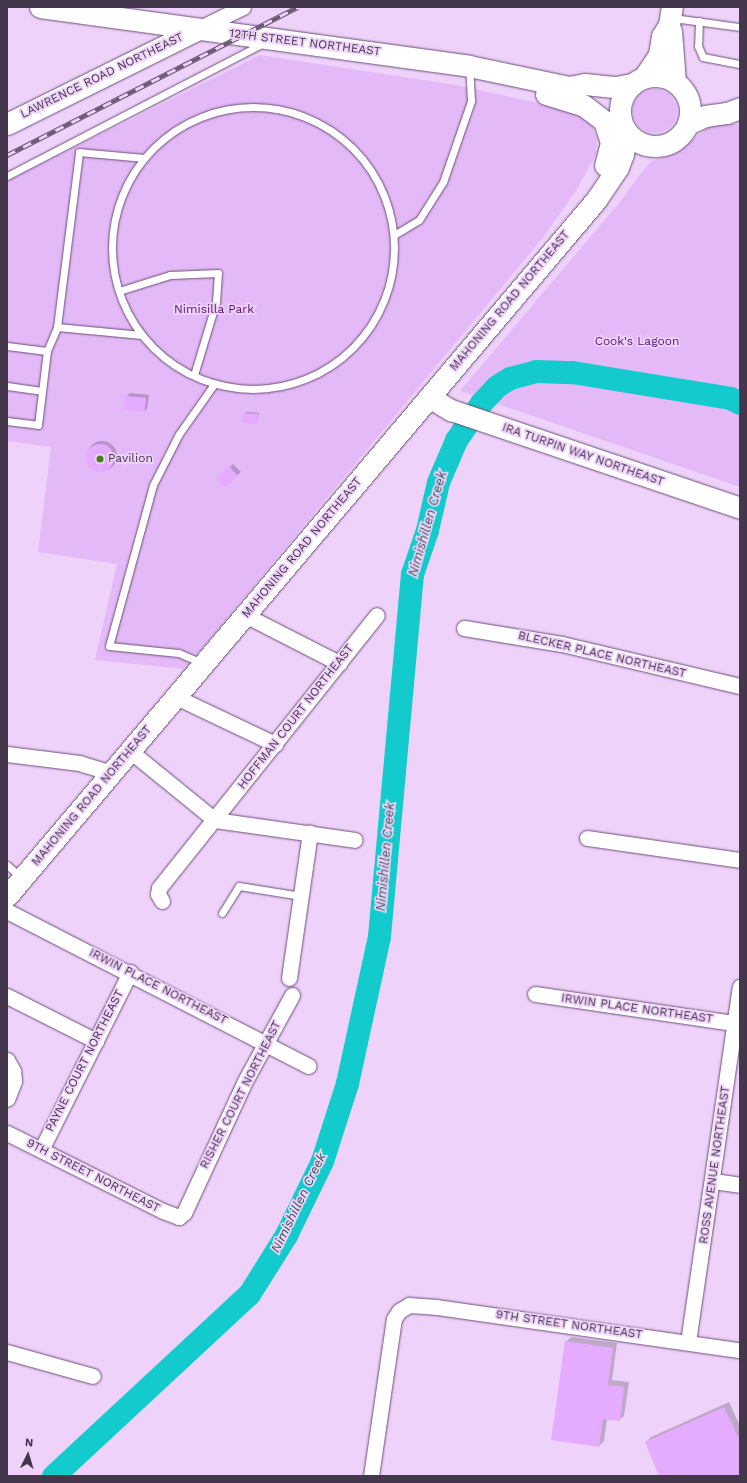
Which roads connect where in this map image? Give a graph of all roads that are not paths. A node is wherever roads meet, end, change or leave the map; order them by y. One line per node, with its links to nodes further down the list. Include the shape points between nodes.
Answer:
1 (40, 7): 3 (main road, 12TH STREET NORTHEAST)
2 (243, 7): 7 (street)
3 (107, 11): 7 (main road, 12TH STREET NORTHEAST)
4 (670, 16): 5 (lane); 11 (main road, via 656,60); 13 (main road)
5 (699, 21): 6 (lane); 9 (lane, via 698,46 703,56)
6 (740, 26)
7 (198, 29): 8 (main road, 12TH STREET NORTHEAST); 15 (main road, LAWRENCE ROAD NORTHEAST)
8 (272, 39): 10 (main road, 12TH STREET NORTHEAST); 18 (lane)
9 (740, 64)
10 (469, 66): 12 (main road, 12TH STREET NORTHEAST); 24 (lane, via 471,101 443,182 419,220); 25 (main road, via 493,82 577,102 598,114 607,125 611,143 607,162 587,196 555,235)
11 (638, 81): 12 (main road, 12TH STREET NORTHEAST, via 616,87 585,84); 13 (main road, via 658,76); 17 (main road, via 621,101)
12 (568, 87): 17 (main road, 12TH STREET NORTHEAST, via 608,108)
13 (681, 89): 14 (main road); 16 (main road, via 690,112)
14 (740, 107): 16 (main road)
15 (7, 124)
16 (688, 124): 19 (main road, via 672,142)
17 (623, 127): 19 (main road, via 634,140); 23 (main road, MAHONING ROAD NORTHEAST, via 618,167)
18 (73, 144): 20 (lane); 22 (lane)
19 (652, 147): 23 (main road, MAHONING ROAD NORTHEAST, via 638,159 621,183)
20 (79, 152): 21 (lane); 27 (lane)
21 (144, 158): 24 (lane, via 169,135 208,115 252,108 296,114 336,134 368,166 382,192); 26 (lane, via 124,192 115,220 113,255)
22 (7, 176)
23 (596, 200): 25 (main road, MAHONING ROAD NORTHEAST)
24 (394, 235): 32 (lane, via 393,265 384,300 370,327 346,354 307,378 279,386 249,388)
25 (554, 250): 35 (main road, MAHONING ROAD NORTHEAST)
26 (119, 291): 28 (lane); 31 (lane, via 170,275 218,273 216,302)
27 (57, 327): 28 (lane); 30 (lane)
28 (142, 335): 31 (lane, via 172,363)
29 (7, 346): 30 (lane)
30 (47, 351): 34 (lane)
31 (194, 375): 32 (lane)
32 (215, 383): 42 (lane, via 179,434 153,485 109,646 178,653)
33 (7, 386): 34 (lane)
34 (42, 391): 36 (lane, via 38,425)
35 (429, 397): 37 (main road, IRA TURPIN WAY NORTHEAST, via 451,410); 39 (main road, MAHONING ROAD NORTHEAST)
36 (7, 421)
37 (740, 508)
38 (377, 614): 41 (street, HOFFMAN COURT NORTHEAST)
39 (245, 615): 41 (street); 42 (main road, MAHONING ROAD NORTHEAST)
40 (464, 628): 43 (street, BLECKER PLACE NORTHEAST, via 562,644)
41 (339, 662): 45 (street, HOFFMAN COURT NORTHEAST)
42 (204, 664): 44 (main road, MAHONING ROAD NORTHEAST)
43 (740, 686)
44 (176, 697): 45 (street); 46 (main road, MAHONING ROAD NORTHEAST)
45 (275, 744): 49 (street, HOFFMAN COURT NORTHEAST)
46 (130, 751): 48 (main road, MAHONING ROAD NORTHEAST); 49 (street)
47 (7, 754): 48 (street, via 79,763)
48 (111, 773): 54 (main road, MAHONING ROAD NORTHEAST)
49 (215, 820): 50 (street); 57 (street, via 159,888 158,894)
50 (310, 833): 52 (street); 56 (street)
51 (587, 838): 53 (street)
52 (355, 840)
53 (740, 860)
54 (15, 872): 55 (main road, MAHONING ROAD NORTHEAST)
55 (7, 896)
56 (301, 896): 59 (lane, via 239,886); 61 (street)
57 (162, 901)
58 (7, 911): 60 (street, IRWIN PLACE NORTHEAST)
59 (222, 913)
60 (130, 972): 67 (street, PAYNE COURT NORTHEAST); 68 (street, IRWIN PLACE NORTHEAST)
61 (289, 978)
62 (740, 987): 66 (street, ROSS AVENUE NORTHEAST)
63 (535, 994): 66 (street, IRWIN PLACE NORTHEAST)
64 (292, 995): 68 (street, RISHER COURT NORTHEAST)
65 (7, 996): 67 (street)
66 (738, 1024): 74 (street, ROSS AVENUE NORTHEAST)
67 (96, 1041): 73 (street, PAYNE COURT NORTHEAST)
68 (266, 1043): 70 (street, IRWIN PLACE NORTHEAST); 76 (street, RISHER COURT NORTHEAST, via 228,1115 184,1213)
69 (7, 1060): 71 (street, via 13,1072 14,1082)
70 (308, 1066)
71 (7, 1099)
72 (7, 1133): 73 (street, 9TH STREET NORTHEAST)
73 (41, 1150): 76 (street, 9TH STREET NORTHEAST)
74 (713, 1181): 75 (street); 77 (street, ROSS AVENUE NORTHEAST)
75 (740, 1185)
76 (179, 1217)
77 (688, 1342): 78 (street, 9TH STREET NORTHEAST); 81 (street, 9TH STREET NORTHEAST, via 409,1305 399,1311 390,1335)
78 (740, 1350)
79 (7, 1352): 80 (street)
80 (93, 1376)
81 (371, 1476)

